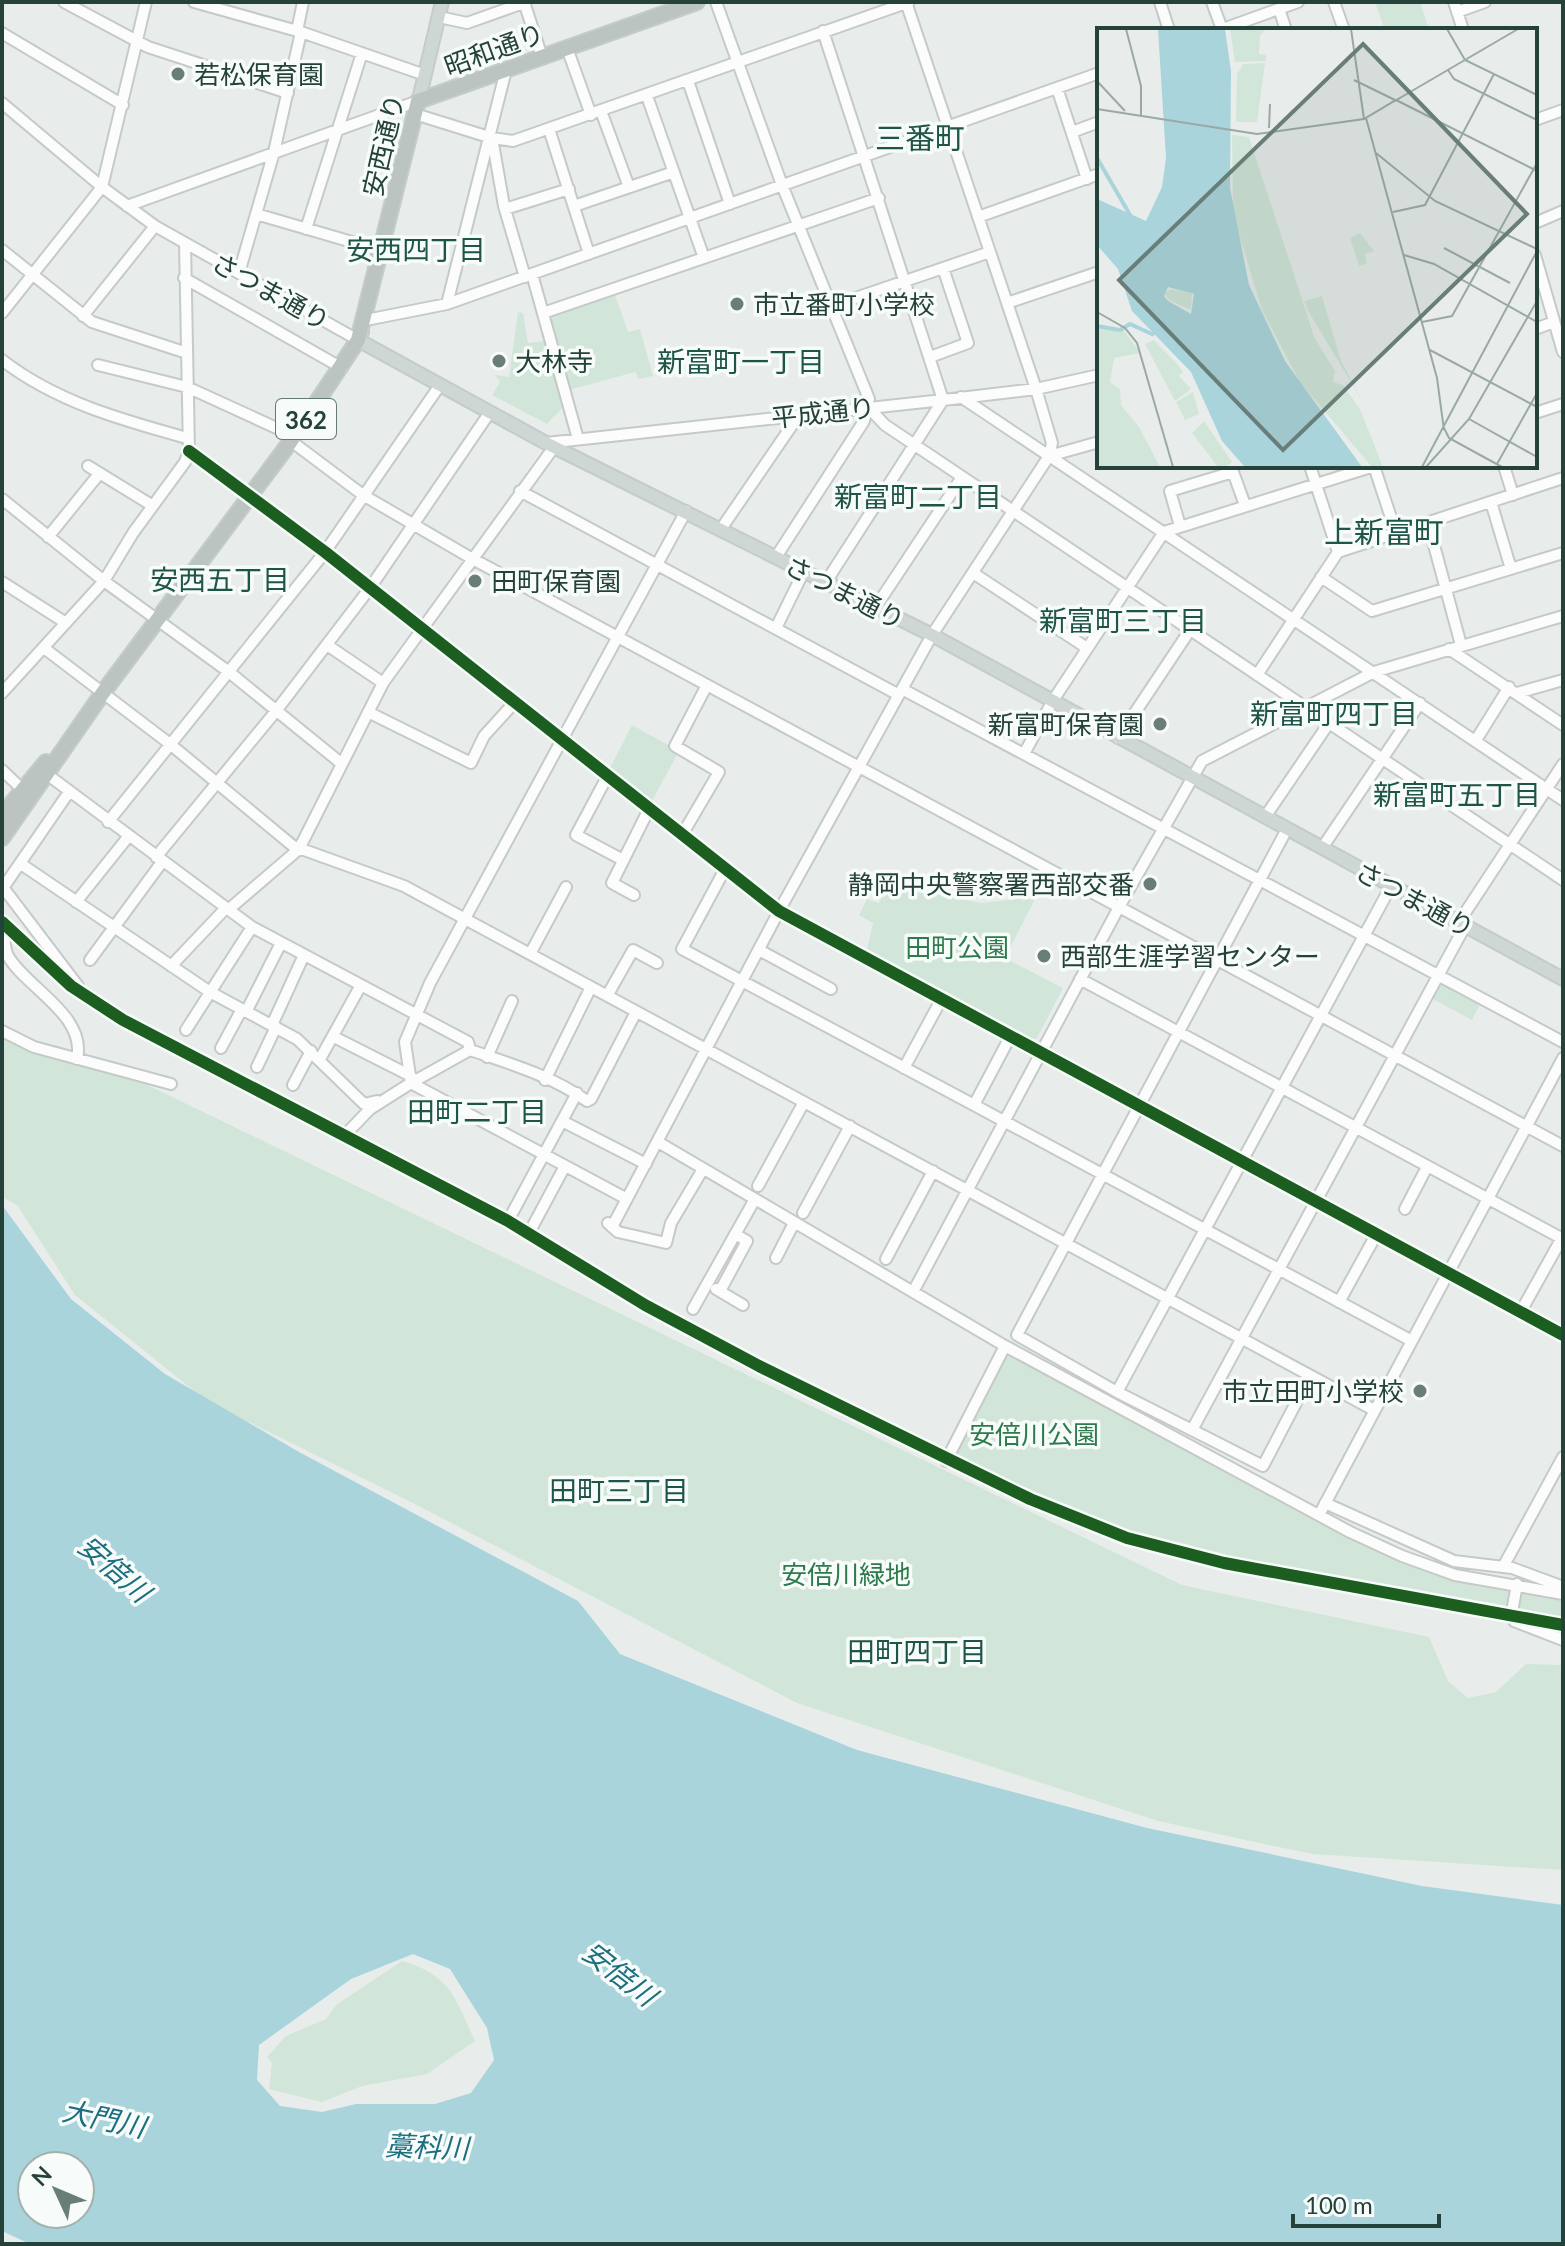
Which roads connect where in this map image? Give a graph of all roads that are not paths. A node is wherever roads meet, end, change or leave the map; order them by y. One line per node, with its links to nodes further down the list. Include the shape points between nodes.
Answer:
1 (64, 2): 27 (street)
2 (146, 2): 27 (street)
3 (194, 2): 25 (street)
4 (303, 2): 25 (street)
5 (442, 2): 17 (main road, 安西通り)
6 (525, 2): 17 (street, via 467,23); 30 (street)
7 (697, 2): 28 (highway, 昭和通り)
8 (716, 2): 31 (street)
9 (907, 2): 24 (street); 46 (street)
10 (1160, 2): 18 (street)
11 (1212, 2): 19 (street)
12 (1298, 2): 16 (street)
13 (1334, 2): 22 (street)
14 (1485, 2): 15 (street)
15 (1456, 7): 23 (street)
16 (1279, 9): 20 (street); 21 (street)
17 (439, 17): 34 (main road, 安西通り)
18 (1168, 28)
19 (1220, 28)
20 (1227, 28)
21 (1285, 28)
22 (1343, 28)
23 (1462, 28)
24 (823, 31): 31 (street); 52 (street)
25 (299, 32): 29 (street); 37 (street)
26 (2, 33): 40 (street)
27 (137, 41): 37 (street); 40 (street)
28 (567, 48): 30 (highway, 昭和通り); 43 (street)
29 (362, 53): 34 (street); 48 (street)
30 (542, 57): 32 (highway, 昭和通り)
31 (738, 62): 35 (street); 56 (street)
32 (506, 70): 41 (highway, 昭和通り); 50 (street)
33 (1097, 74): 36 (street)
34 (425, 75): 41 (main road, 安西通り)
35 (688, 81): 38 (street); 61 (street)
36 (1057, 88): 46 (street); 49 (street)
37 (288, 93): 51 (street)
38 (647, 96): 43 (street); 53 (street)
39 (2, 103): 57 (street, さつま通り)
40 (123, 105): 57 (street)
41 (417, 107): 48 (street, 昭和通り); 50 (street); 75 (main road, 安西通り)
42 (1563, 110): 44 (street)
43 (596, 113): 47 (street); 58 (street)
44 (1537, 119)
45 (1097, 123): 49 (street)
46 (947, 126): 52 (street); 67 (street)
47 (549, 129): 50 (street, via 513,141); 59 (street)
48 (335, 131): 51 (street, 昭和通り); 72 (street)
49 (1072, 132): 55 (street)
50 (490, 138): 64 (street); 88 (street)
51 (274, 152): 62 (street, 昭和通り); 66 (street)
52 (866, 155): 56 (street); 60 (street)
53 (674, 172): 58 (street); 68 (street)
54 (1097, 175): 55 (street)
55 (1087, 179): 67 (street)
56 (782, 185): 61 (street); 70 (street)
57 (102, 187): 62 (street, さつま通り); 83 (street)
58 (629, 187): 63 (street)
59 (569, 189): 63 (street); 64 (street)
60 (879, 198): 70 (street); 86 (street)
61 (730, 204): 68 (street)
62 (127, 206): 71 (street, さつま通り)
63 (574, 206): 77 (street)
64 (505, 209): 84 (street)
65 (1563, 211): 69 (street)
66 (256, 214): 72 (street); 81 (street)
67 (978, 217): 76 (street)
68 (690, 218): 77 (street); 78 (street)
69 (1537, 222)
70 (799, 225): 78 (street); 89 (street)
71 (155, 226): 73 (street, さつま通り); 92 (street)
72 (306, 229): 75 (street)
73 (185, 243): 81 (street, さつま通り); 85 (street)
74 (2, 250): 83 (street)
75 (383, 251): 93 (main road, 安西通り)
76 (990, 252): 80 (street); 87 (street)
77 (589, 254): 84 (street)
78 (704, 258): 91 (street)
79 (1537, 262): 94 (street)
80 (943, 268): 86 (street); 99 (street, via 968,343)
81 (239, 273): 96 (street, さつま通り)
82 (1097, 273): 87 (street)
83 (33, 275): 90 (street); 92 (street)
84 (528, 276): 88 (street); 91 (street)
85 (184, 278): 98 (street); 102 (street)
86 (905, 281): 89 (street); 99 (street)
87 (1007, 303): 106 (street)
88 (447, 304): 93 (street)
89 (832, 306): 110 (street, via 867,391)
90 (2, 313)
91 (543, 313): 116 (street)
92 (83, 316): 98 (street)
93 (366, 320): 96 (main road, 安西通り)
94 (1554, 322): 95 (street); 97 (street)
95 (1537, 328)
96 (358, 340): 102 (highway, 362); 104 (main road, さつま通り)
97 (1562, 346)
98 (187, 353): 105 (street)
99 (930, 357): 108 (street)
100 (2, 360): 114 (street, via 25,378 105,415)
101 (98, 365): 105 (street)
102 (342, 368): 115 (highway, 362)
103 (1097, 375): 106 (street, 平成通り)
104 (440, 385): 111 (main road, さつま通り); 133 (street)
105 (187, 387): 114 (street); 115 (street)
106 (1036, 389): 107 (street, 平成通り); 121 (street, via 1052,443)
107 (961, 397): 108 (street, 平成通り); 121 (street)
108 (943, 400): 110 (street, 平成通り); 119 (street)
109 (1563, 404): 112 (street)
110 (868, 407): 113 (street, 平成通り); 119 (street); 151 (street)
111 (490, 412): 118 (main road, さつま通り); 142 (street)
112 (1537, 412)
113 (799, 415): 116 (street, 平成通り); 144 (street)
114 (187, 438): 120 (street)
115 (292, 438): 132 (highway, 362); 133 (street)
116 (578, 439): 118 (street, 平成通り)
117 (1097, 443): 121 (street)
118 (550, 445): 131 (street); 139 (main road, さつま通り)
119 (915, 445): 128 (street); 160 (street)
120 (189, 451): 132 (street); 138 (street)
121 (1049, 456): 140 (street); 145 (street)
122 (88, 466): 127 (street)
123 (1311, 468): 130 (street)
124 (1367, 468): 130 (street)
125 (1375, 468): 146 (street)
126 (1505, 468): 134 (street)
127 (99, 474): 138 (street); 147 (street)
128 (962, 477): 140 (street); 164 (street)
129 (1563, 478): 134 (street)
130 (1315, 484): 137 (street); 149 (street)
131 (520, 491): 152 (street); 153 (street)
132 (251, 495): 148 (street); 167 (highway, 362)
133 (363, 495): 142 (street); 148 (street)
134 (1513, 495): 136 (street)
135 (2, 499): 147 (street)
136 (1491, 502): 141 (street); 154 (street)
137 (1245, 505): 143 (street); 143 (street, via 1233,472 1170,491)
138 (153, 506): 158 (street)
139 (686, 511): 144 (main road, さつま通り); 153 (street)
140 (1013, 511): 156 (street); 162 (street)
141 (1428, 523): 146 (street); 163 (street)
142 (413, 525): 152 (street); 161 (street)
143 (1180, 526): 145 (street)
144 (721, 529): 151 (main road, さつま通り)
145 (1164, 532): 162 (street); 166 (street)
146 (1396, 533): 149 (street)
147 (48, 537): 158 (street)
148 (325, 552): 161 (street); 179 (street)
149 (1338, 552): 157 (street)
150 (1563, 553): 154 (street)
151 (776, 557): 155 (main road, さつま通り)
152 (471, 558): 169 (street); 173 (street)
153 (658, 564): 170 (street); 173 (street)
154 (1511, 569): 163 (street)
155 (804, 571): 160 (main road, さつま通り); 170 (street)
156 (973, 573): 172 (street); 177 (street)
157 (1321, 577): 163 (street, via 1372,611); 166 (street)
158 (104, 581): 167 (street); 168 (street)
159 (2, 582): 168 (street)
160 (826, 582): 164 (main road, さつま通り)
161 (370, 588): 169 (street); 174 (street)
162 (1127, 588): 171 (street); 177 (street)
163 (1445, 588): 175 (street)
164 (875, 608): 172 (main road, さつま通り)
165 (1563, 616): 175 (street)
166 (1294, 619): 180 (street); 181 (street)
167 (157, 620): 179 (street); 188 (highway, 362)
168 (66, 623): 176 (street)
169 (420, 627): 183 (street); 190 (street)
170 (776, 628): 186 (street)
171 (1190, 630): 181 (street); 197 (street)
172 (932, 635): 186 (street); 189 (main road, さつま通り)
173 (618, 637): 184 (street); 199 (street)
174 (327, 645): 183 (street); 193 (street)
175 (1461, 645): 178 (street)
176 (44, 648): 187 (street); 188 (street)
177 (1087, 648): 189 (street)
178 (1449, 649): 180 (street); 185 (street)
179 (229, 672): 193 (street); 200 (street)
180 (1374, 672): 191 (street); 192 (street)
181 (1257, 675): 192 (street)
182 (1563, 680): 185 (street)
183 (383, 683): 194 (street)
184 (707, 685): 205 (street); 221 (street, via 675,746 719,772)
185 (1513, 690): 196 (street); 198 (street)
186 (901, 692): 201 (street); 205 (street)
187 (2, 693)
188 (102, 694): 200 (street); 207 (highway, 362); 212 (highway, 362)
189 (1052, 702): 197 (main road, さつま通り); 201 (street)
190 (514, 703): 194 (street, via 484,736 471,763); 199 (street)
191 (1420, 703): 198 (street); 202 (street)
192 (1306, 707): 195 (street); 209 (street, via 1202,761)
193 (276, 711): 203 (street); 210 (street)
194 (368, 712): 203 (street)
195 (1329, 723): 202 (street); 217 (street)
196 (1563, 725)
197 (1118, 738): 209 (main road, さつま通り)
198 (1476, 740): 211 (street)
199 (561, 741): 208 (street); 241 (street)
200 (170, 744): 210 (street); 218 (street)
201 (1024, 754): 219 (street)
202 (1382, 758): 224 (street); 225 (street)
203 (342, 764): 226 (street)
204 (1563, 764): 211 (street)
205 (859, 767): 238 (street); 240 (street)
206 (2, 770): 212 (street)
207 (48, 775): 213 (street); 223 (highway, 362)
208 (607, 777): 215 (street); 228 (street, via 576,835)
209 (1191, 777): 217 (main road, さつま通り); 219 (street)
210 (217, 783): 226 (street); 227 (street)
211 (1547, 789): 214 (street); 224 (street)
212 (23, 790): 216 (highway, 362)
213 (69, 792): 218 (street); 229 (street)
214 (1563, 800)
215 (649, 809): 221 (street); 228 (street)
216 (2, 815)
217 (1265, 817): 220 (main road, さつま通り)
218 (108, 822): 222 (street)
219 (1163, 828): 231 (street); 238 (street)
220 (1287, 829): 225 (main road, さつま通り); 231 (street)
221 (682, 835): 230 (street)
222 (128, 837): 227 (street); 237 (street)
223 (2, 838)
224 (1510, 844): 232 (street); 243 (street)
225 (1322, 848): 233 (main road, さつま通り)
226 (299, 849): 239 (street); 241 (street, via 404,886)
227 (159, 859): 239 (street); 245 (street)
228 (623, 860): 236 (street, via 612,883)
229 (21, 864): 234 (street); 237 (street)
230 (725, 869): 240 (street); 258 (street, via 682,949)
231 (1261, 880): 246 (street); 252 (street)
232 (1563, 880)
233 (1391, 886): 243 (main road, さつま通り); 246 (street)
234 (3, 887): 264 (street)
235 (566, 887): 249 (street)
236 (634, 895)
237 (76, 902): 245 (street)
238 (1119, 907): 252 (street); 256 (street)
239 (226, 909): 244 (street); 254 (street)
240 (779, 911): 248 (street); 265 (street)
241 (466, 919): 249 (street); 269 (street)
242 (3, 923): 264 (street); 286 (street, via 8,957 70,1025 79,1045)
243 (1462, 924): 255 (street); 257 (main road, さつま通り)
244 (252, 927): 247 (street); 262 (street)
245 (114, 928): 251 (street); 254 (street)
246 (1364, 934): 255 (street); 270 (street)
247 (281, 943): 250 (street); 267 (street)
248 (759, 950): 258 (street); 261 (street)
249 (530, 954): 260 (street)
250 (304, 955): 259 (street); 271 (street)
251 (90, 960)
252 (1218, 961): 270 (street); 274 (street)
253 (657, 963): 263 (street, via 633,950)
254 (171, 966): 262 (street)
255 (1437, 976): 277 (street); 283 (street)
256 (1080, 979): 274 (street); 281 (street)
257 (1563, 979)
258 (742, 983): 280 (street); 288 (street)
259 (361, 985): 269 (street); 275 (street)
260 (591, 987): 263 (street); 290 (street)
261 (831, 989)
262 (210, 992): 267 (street); 272 (street)
263 (607, 996): 268 (street)
264 (87, 998): 304 (street)
265 (941, 1000): 276 (street); 288 (street)
266 (512, 1001): 284 (street)
267 (244, 1010): 271 (street); 278 (street)
268 (636, 1012): 280 (street); 294 (street, via 591,1099)
269 (415, 1014): 279 (street, via 468,1042); 289 (street, via 405,1042)
270 (1320, 1016): 283 (street); 293 (street)
271 (274, 1026): 282 (street); 287 (street)
272 (186, 1030)
273 (2, 1031): 286 (street)
274 (1180, 1032): 293 (street); 298 (street)
275 (334, 1037): 282 (street); 289 (street)
276 (1010, 1037): 281 (street); 297 (street)
277 (1563, 1042)
278 (221, 1048)
279 (470, 1050): 284 (street); 289 (street)
280 (706, 1050): 296 (street); 305 (street)
281 (1040, 1054): 298 (street); 300 (street)
282 (315, 1055): 292 (street); 295 (street, via 364,1104)
283 (1393, 1055): 302 (street); 303 (street)
284 (487, 1057): 290 (street, via 512,1062)
285 (1563, 1058): 302 (street)
286 (77, 1059): 291 (street)
287 (257, 1067)
288 (904, 1068): 297 (street)
289 (411, 1080): 295 (street); 307 (street)
290 (545, 1080): 294 (street)
291 (171, 1084)
292 (293, 1085)
293 (1281, 1087): 303 (street); 308 (street)
294 (577, 1093): 299 (street)
295 (391, 1097): 304 (street, via 370,1109)
296 (804, 1102): 301 (street); 315 (street)
297 (974, 1105): 300 (street)
298 (1138, 1107): 308 (street); 314 (street)
299 (562, 1121): 307 (street); 309 (street)
300 (1005, 1121): 314 (street); 316 (street)
301 (850, 1126): 313 (street); 322 (street)
302 (1526, 1127): 306 (street); 319 (street)
303 (1355, 1128): 311 (street); 320 (street)
304 (344, 1136): 323 (street)
305 (658, 1142): 309 (street); 312 (street)
306 (1563, 1146)
307 (544, 1154): 310 (street); 323 (street)
308 (1241, 1161): 320 (street); 325 (street)
309 (646, 1164): 317 (street)
310 (565, 1166): 317 (street); 326 (street)
311 (1427, 1167): 319 (street); 321 (street)
312 (703, 1169): 317 (street, via 671,1223 666,1243 618,1232 610,1224); 318 (street)
313 (933, 1171): 316 (street); 332 (street)
314 (1103, 1173): 325 (street); 330 (street)
315 (758, 1186)
316 (969, 1191): 330 (street); 337 (street)
317 (627, 1199)
318 (755, 1199): 324 (street); 327 (street)
319 (1487, 1199): 329 (street); 334 (street)
320 (1313, 1202): 328 (street); 333 (street)
321 (1405, 1209)
322 (803, 1213)
323 (508, 1221): 326 (street)
324 (794, 1223): 331 (street); 337 (street)
325 (1205, 1230): 333 (street); 338 (street)
326 (529, 1233): 352 (street, via 645,1305)
327 (735, 1234): 335 (street); 336 (street, via 747,1241)
328 (1376, 1235): 334 (street); 339 (street)
329 (1563, 1238): 342 (street)
330 (1065, 1243): 338 (street); 348 (street, via 1017,1335)
331 (776, 1258)
332 (886, 1259)
333 (1278, 1269): 339 (street); 344 (street)
334 (1447, 1274): 342 (street); 345 (street)
335 (707, 1284): 336 (street); 341 (street)
336 (720, 1291): 340 (street)
337 (913, 1292): 346 (street)
338 (1168, 1299): 344 (street); 348 (street)
339 (1339, 1302): 345 (street)
340 (743, 1305)
341 (693, 1309)
342 (1520, 1313): 343 (street)
343 (1563, 1335)
344 (1241, 1338): 347 (street); 350 (street)
345 (1412, 1341): 349 (street)
346 (1005, 1346): 352 (street); 354 (street)
347 (1310, 1376): 349 (street); 350 (street, via 1263,1466)
348 (1117, 1392): 350 (street)
349 (1374, 1410): 353 (street)
350 (1192, 1430)
351 (1563, 1457): 355 (street)
352 (946, 1461): 359 (street, via 1081,1521 1156,1547)
353 (1325, 1503): 354 (street); 355 (street, via 1454,1561)
354 (1319, 1515): 356 (street, via 1429,1567)
355 (1503, 1567): 357 (street)
356 (1517, 1584): 358 (street); 359 (street)
357 (1563, 1586)
358 (1563, 1594)
359 (1512, 1616): 360 (street); 361 (street, via 1521,1625)
360 (1563, 1625)
361 (1563, 1640)

